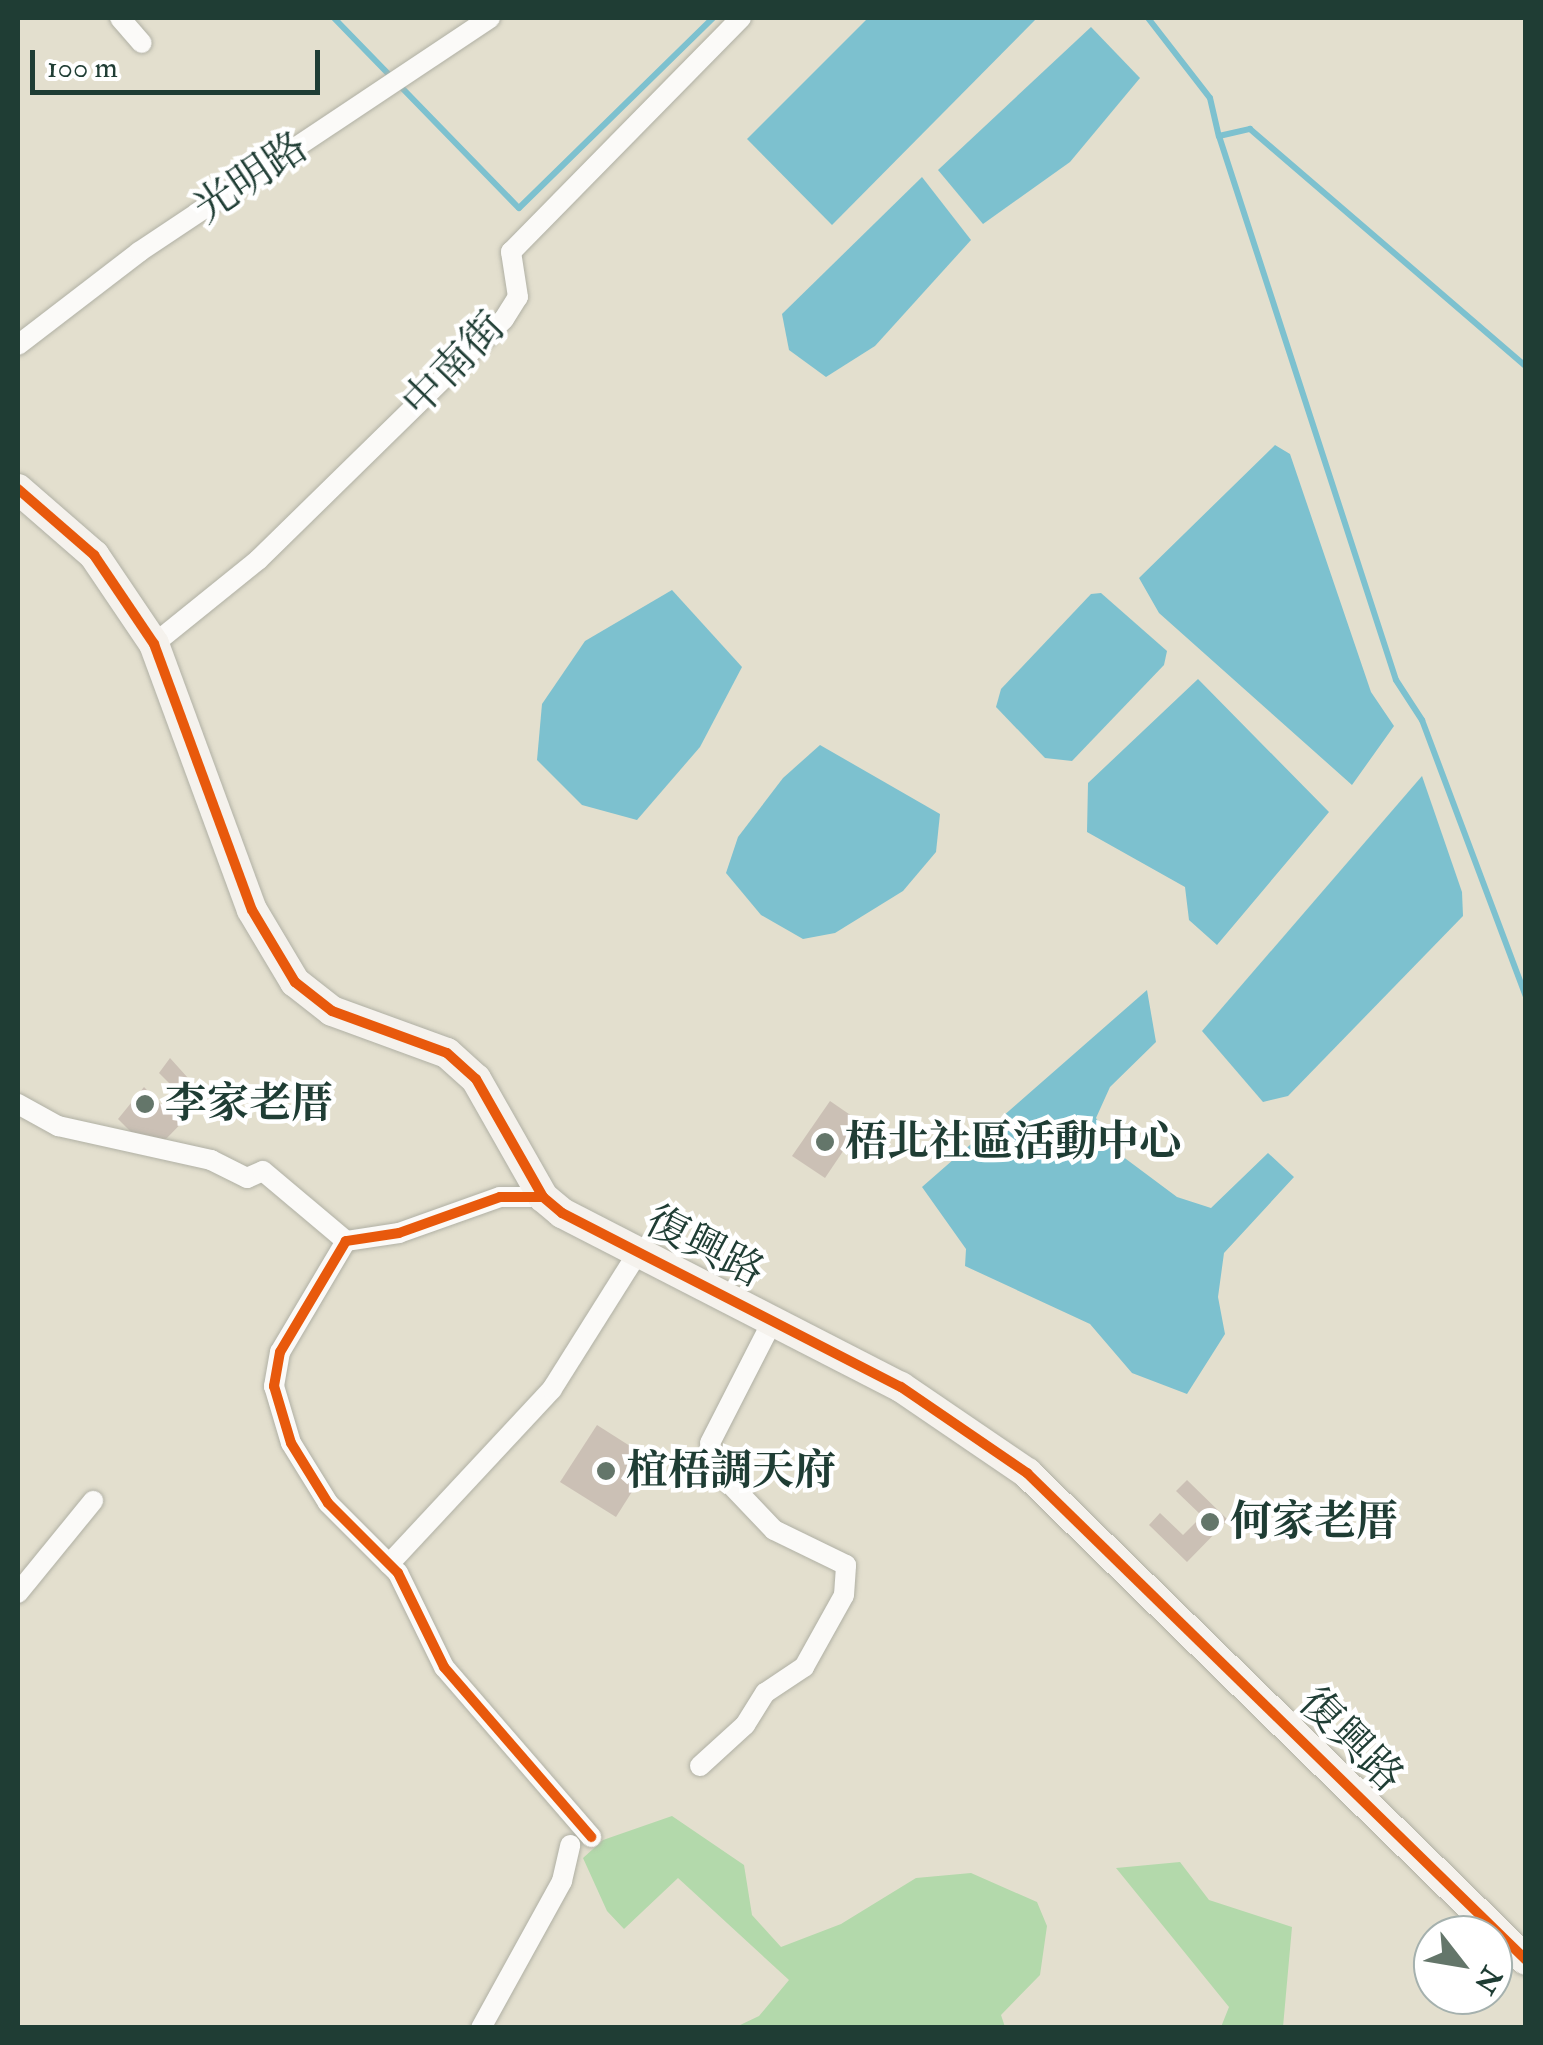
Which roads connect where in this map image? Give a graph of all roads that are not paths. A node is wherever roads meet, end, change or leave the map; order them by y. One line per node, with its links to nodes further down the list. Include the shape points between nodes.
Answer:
1 (120, 18): 4 (street)
2 (490, 18): 5 (street, 光明路, via 139,252)
3 (741, 18): 7 (street, 中南街, via 510,252 518,297 504,319 258,560)
4 (142, 43)
5 (18, 346)
6 (18, 489): 7 (street, 復興路, via 94,555)
7 (154, 644): 9 (street, 復興路, via 276,958 332,1010 446,1053 476,1079)
8 (18, 1104): 10 (street, via 58,1126 211,1160 247,1178 263,1171)
9 (543, 1197): 10 (street, via 500,1197 399,1233); 11 (street, 復興路, via 562,1214)
10 (346, 1241): 14 (street, via 280,1352 274,1386 291,1443 328,1504)
11 (640, 1249): 12 (street, 復興路); 14 (street, via 552,1388)
12 (774, 1318): 16 (street, via 710,1443 714,1467 774,1530 846,1565 844,1595 804,1668 765,1693 746,1725); 19 (street, 復興路, via 969,1428 1027,1473)
13 (93, 1501): 15 (street)
14 (390, 1564): 17 (street, via 444,1667)
15 (18, 1593)
16 (700, 1766)
17 (591, 1837)
18 (570, 1845): 20 (street, via 562,1881)
19 (1526, 1960)
20 (481, 2028)

